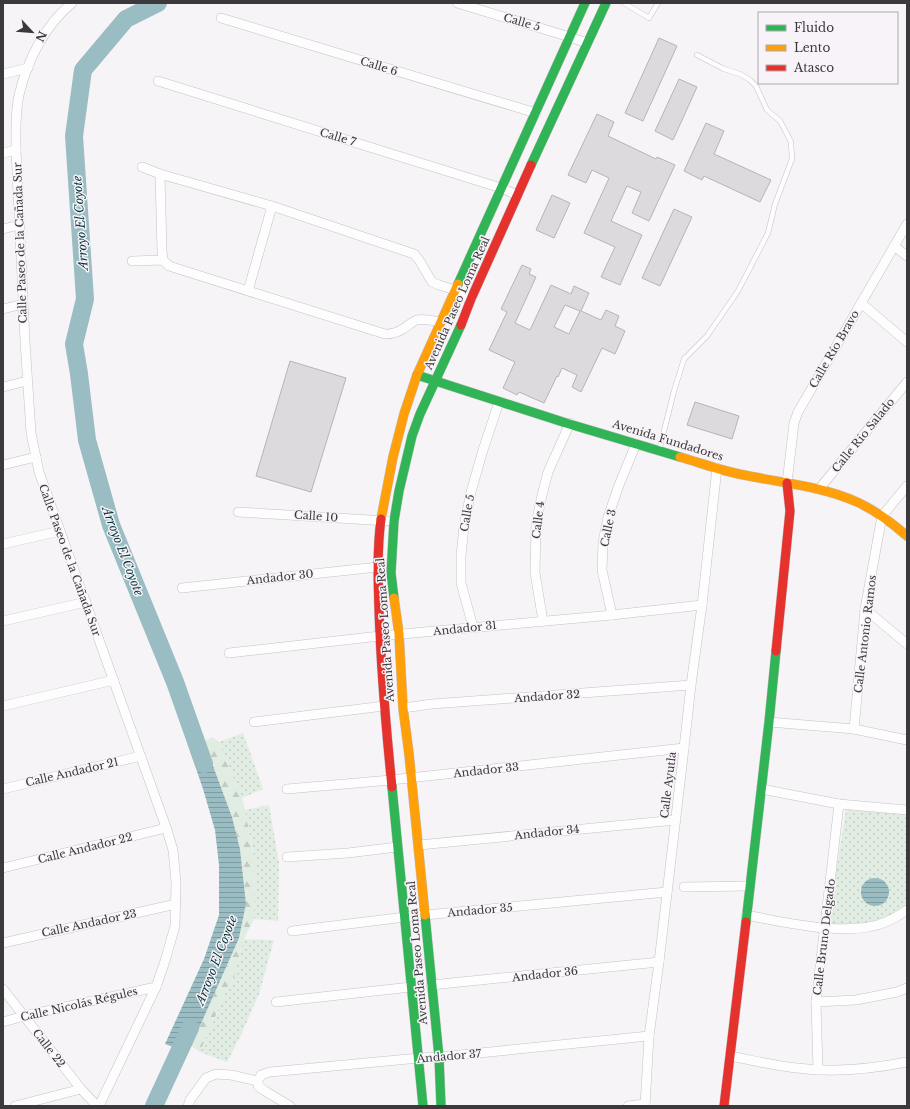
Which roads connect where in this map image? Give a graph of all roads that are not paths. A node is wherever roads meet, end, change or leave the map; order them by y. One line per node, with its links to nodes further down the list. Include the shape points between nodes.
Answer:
1 (72, 3): 11 (street, Calle Paseo de la Cañada Sur, via 51,26 35,51)
2 (457, 3): 8 (street, Calle 5)
3 (585, 3): 8 (street, Avenida Paseo Loma Real)
4 (606, 3): 9 (street, Avenida Paseo Loma Real)
5 (624, 3): 6 (lane, via 649,18)
6 (658, 3)
7 (221, 18): 14 (street, Calle 6)
8 (570, 36): 9 (street, Calle 5); 14 (street, Avenida Paseo Loma Real)
9 (587, 43): 20 (street, Avenida Paseo Loma Real)
10 (698, 55): 45 (lane, via 724,69 740,74 756,86 767,110 780,121 791,142 792,159 775,204 768,233 738,291 707,336 684,359)
11 (28, 68): 12 (street); 15 (street, Calle Paseo de la Cañada Sur, via 19,95)
12 (3, 74)
13 (158, 81): 19 (street, Calle 7)
14 (536, 113): 19 (street, Avenida Paseo Loma Real)
15 (16, 150): 16 (street); 23 (street, Calle Paseo de la Cañada Sur)
16 (3, 152)
17 (142, 167): 18 (street)
18 (160, 174): 21 (street); 27 (street)
19 (501, 188): 20 (street, Calle 7); 29 (street, Avenida Paseo Loma Real)
20 (517, 195): 31 (street, Avenida Paseo Loma Real)
21 (272, 206): 29 (street, via 414,254 432,282); 30 (street)
22 (907, 224): 25 (street, Calle Río Bravo)
23 (19, 225): 24 (street); 33 (street, Calle Paseo de la Cañada Sur)
24 (3, 229)
25 (894, 246): 26 (street); 32 (street, Calle Río Bravo)
26 (907, 256)
27 (163, 260): 28 (street); 30 (street, via 169,266)
28 (132, 261)
29 (455, 290): 31 (street); 35 (street, Avenida Paseo Loma Real)
30 (248, 291): 35 (street, via 386,334 402,330 419,320)
31 (471, 299): 39 (street, Avenida Paseo Loma Real)
32 (861, 303): 36 (street); 49 (street, Calle Río Bravo, via 798,412 794,423)
33 (23, 304): 34 (street); 38 (street, Calle Paseo de la Cañada Sur)
34 (3, 309)
35 (440, 322): 37 (street, Avenida Paseo Loma Real)
36 (907, 342)
37 (417, 375): 39 (street, Avenida Fundadores); 51 (street, Avenida Paseo Loma Real, via 404,414)
38 (27, 381): 41 (street); 46 (street, Calle Paseo de la Cañada Sur, via 31,433)
39 (435, 381): 42 (street, Avenida Fundadores); 53 (street, Avenida Paseo Loma Real, via 412,436)
40 (907, 382): 52 (street, Calle Río Salado)
41 (3, 386)
42 (499, 402): 43 (street, Avenida Fundadores); 69 (street, Calle 5, via 471,492 464,526 461,583)
43 (570, 423): 44 (street, Avenida Fundadores); 68 (street, Calle 4, via 548,472 536,524 535,573)
44 (636, 444): 45 (street, Avenida Fundadores); 66 (street, Calle 3, via 608,517 603,542 602,570)
45 (659, 450): 48 (street, Avenida Fundadores)
46 (36, 457): 47 (street); 58 (street, Calle Paseo de la Cañada Sur)
47 (3, 465)
48 (718, 468): 49 (street, Avenida Fundadores); 64 (street, Calle Ayutla)
49 (786, 483): 52 (street, Avenida Fundadores); 80 (street, via 790,511)
50 (907, 486): 55 (street)
51 (387, 489): 53 (street); 56 (street, Avenida Paseo Loma Real)
52 (819, 489): 55 (street, Avenida Fundadores, via 856,501)
53 (399, 491): 57 (street, Avenida Paseo Loma Real)
54 (238, 512): 56 (street, Calle 10)
55 (882, 516): 59 (street, Avenida Fundadores); 65 (street, Calle Antonio Ramos)
56 (381, 521): 57 (street, Calle 10); 61 (street, Avenida Paseo Loma Real)
57 (394, 521): 70 (street, Avenida Paseo Loma Real, via 391,573)
58 (60, 531): 60 (street); 63 (street, Calle Paseo de la Cañada Sur)
59 (907, 536)
60 (3, 544)
61 (378, 566): 62 (street, Andador 30); 71 (street, Avenida Paseo Loma Real)
62 (182, 588)
63 (86, 602): 67 (street); 74 (street, Calle Paseo de la Cañada Sur)
64 (702, 605): 66 (street, Andador 31); 75 (street, Calle Ayutla)
65 (865, 609): 72 (street); 81 (street, Calle Antonio Ramos)
66 (612, 615): 68 (street, Andador 31)
67 (3, 621)
68 (542, 621): 69 (street, Andador 31)
69 (473, 627): 70 (street, Andador 31)
70 (399, 634): 71 (street, Andador 31); 78 (street, Avenida Paseo Loma Real)
71 (380, 636): 73 (street, Andador 31); 77 (street, Avenida Paseo Loma Real)
72 (907, 644)
73 (228, 653)
74 (114, 680): 76 (street); 84 (street, Calle Paseo de la Cañada Sur)
75 (691, 685): 78 (street, Andador 32); 83 (street, Calle Ayutla)
76 (3, 706)
77 (384, 706): 79 (street); 86 (street, Avenida Paseo Loma Real)
78 (403, 708): 85 (street, Avenida Paseo Loma Real)
79 (254, 722)
80 (769, 722): 81 (street); 89 (street)
81 (854, 729): 82 (street)
82 (907, 740)
83 (684, 748): 85 (street, Andador 33); 92 (street, Calle Ayutla)
84 (141, 756): 87 (street, Calle Andador 21); 93 (street, Calle Paseo de la Cañada Sur)
85 (411, 778): 86 (street, Andador 33); 94 (street, Avenida Paseo Loma Real)
86 (391, 780): 88 (street, Andador 33); 95 (street, Avenida Paseo Loma Real)
87 (3, 789)
88 (287, 789)
89 (761, 789): 90 (street); 98 (street)
90 (839, 804): 91 (street); 106 (street, Calle Bruno Delgado)
91 (907, 810)
92 (676, 820): 94 (street, Andador 34); 100 (street, Calle Ayutla)
93 (166, 828): 97 (street, Calle Andador 22); 101 (street, Calle Paseo de la Cañada Sur, via 174,857)
94 (419, 845): 105 (street, Avenida Paseo Loma Real)
95 (398, 847): 96 (street); 104 (street, Avenida Paseo Loma Real)
96 (287, 857)
97 (3, 868)
98 (749, 886): 99 (street); 103 (street)
99 (684, 887)
100 (667, 892): 105 (street, Andador 35); 109 (street, Calle Ayutla)
101 (176, 904): 108 (street, Calle Andador 23); 111 (street, Calle Paseo de la Cañada Sur, via 175,926)
102 (907, 910): 106 (street, via 884,923 867,927)
103 (746, 915): 106 (street); 120 (street)
104 (405, 916): 105 (street, Andador 35); 107 (street, Andador 35); 112 (street, Avenida Paseo Loma Real)
105 (425, 916): 110 (street, Avenida Paseo Loma Real)
106 (824, 928): 116 (street, Calle Bruno Delgado)
107 (292, 931)
108 (3, 943)
109 (659, 962): 110 (street, Andador 36); 119 (street, Calle Ayutla)
110 (431, 985): 121 (street, Avenida Paseo Loma Real)
111 (156, 986): 117 (street, Calle Nicolás Régules); 129 (street, Calle Paseo de la Cañada Sur)
112 (411, 987): 115 (street); 122 (street, Avenida Paseo Loma Real)
113 (907, 988): 116 (street, via 856,1000)
114 (3, 989): 117 (street, Calle 22)
115 (276, 1002)
116 (816, 1002): 124 (street, Calle Bruno Delgado)
117 (24, 1016): 118 (street, Calle Nicolás Régules); 126 (street, Calle 22)
118 (3, 1022)
119 (649, 1036): 121 (street, Andador 37); 127 (street, Calle Ayutla)
120 (730, 1056): 124 (street); 135 (street)
121 (439, 1057): 122 (street, Andador 37); 133 (street, Avenida Paseo Loma Real)
122 (418, 1058): 125 (street, Andador 37, via 270,1072 261,1075); 132 (street, Avenida Paseo Loma Real)
123 (907, 1062): 124 (street, via 851,1070)
124 (818, 1070)
125 (258, 1084): 130 (street, via 231,1075 216,1074 206,1078); 131 (street, via 265,1092)
126 (81, 1089): 128 (street); 129 (street, Calle 22)
127 (645, 1105): 134 (street)
128 (15, 1106)
129 (98, 1106)
130 (188, 1106)
131 (290, 1106)
132 (423, 1106)
133 (441, 1106)
134 (628, 1106)
135 (724, 1106)

